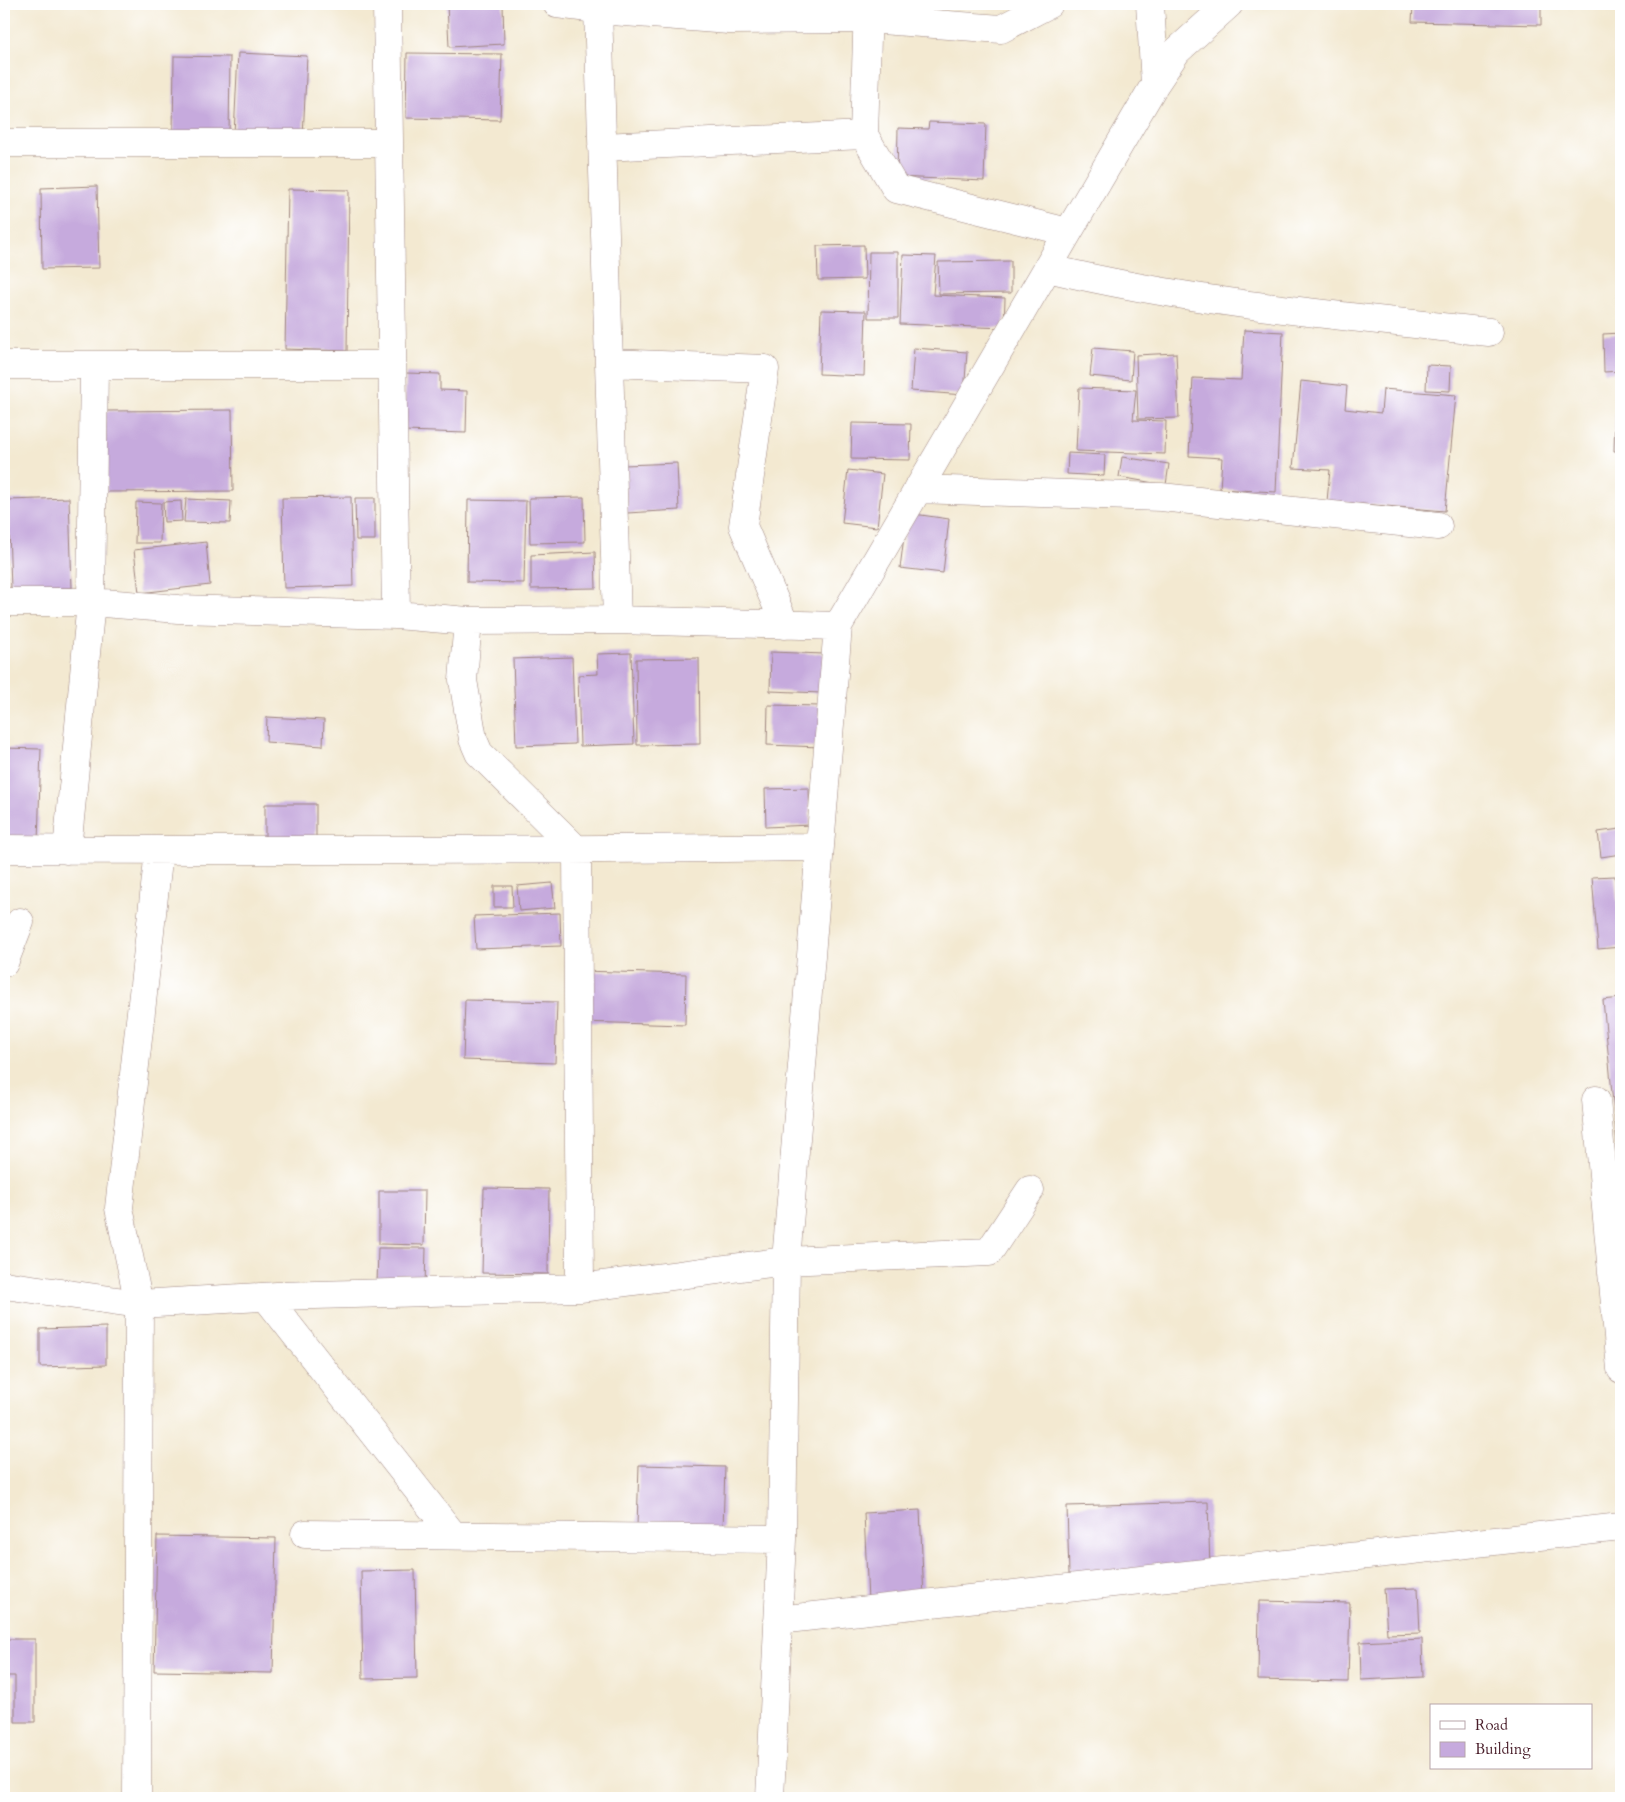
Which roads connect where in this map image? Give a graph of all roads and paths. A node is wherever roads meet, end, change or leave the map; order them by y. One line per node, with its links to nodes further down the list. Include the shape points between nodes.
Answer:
1 (387, 4): 11 (street)
2 (557, 4): 6 (street)
3 (1049, 4): 7 (street, via 1001,29)
4 (1229, 4): 8 (street, via 1177,51)
5 (1146, 6): 8 (street)
6 (598, 9): 7 (street, via 729,20); 12 (street)
7 (868, 11): 9 (street)
8 (1156, 84): 13 (street)
9 (864, 135): 12 (street); 13 (street, via 896,189)
10 (4, 143): 11 (street)
11 (389, 143): 19 (street)
12 (602, 147): 16 (street)
13 (1068, 232): 14 (street)
14 (1047, 268): 15 (street, via 1102,281 1238,304); 20 (street)
15 (1489, 332)
16 (609, 362): 25 (street); 27 (street, via 765,369 744,526)
17 (4, 365): 18 (street)
18 (94, 365): 19 (street); 23 (street)
19 (392, 365): 24 (street)
20 (918, 489): 21 (street, via 1161,497); 28 (street)
21 (1438, 526)
22 (4, 602): 23 (street)
23 (91, 602): 24 (street, via 178,609); 31 (street)
24 (396, 615): 26 (street)
25 (617, 620): 26 (street); 27 (street)
26 (468, 621): 32 (street, via 463,680 478,754)
27 (785, 625): 28 (street)
28 (838, 626): 29 (street)
29 (820, 847): 32 (street); 38 (street)
30 (4, 849): 31 (street)
31 (67, 850): 33 (street)
32 (577, 850): 33 (street); 40 (street)
33 (159, 851): 42 (street, via 119,1208)
34 (20, 922): 35 (street)
35 (4, 963)
36 (1596, 1100): 43 (street)
37 (1030, 1190): 38 (street, via 989,1252)
38 (786, 1262): 40 (street); 47 (street)
39 (4, 1285): 42 (street)
40 (580, 1288): 41 (street)
41 (266, 1297): 42 (street); 46 (street)
42 (139, 1304): 49 (street)
43 (1621, 1369)
44 (1621, 1527): 48 (street)
45 (304, 1534): 46 (street)
46 (453, 1535): 47 (street)
47 (782, 1539): 48 (street)
48 (778, 1620): 50 (street)
49 (137, 1798)
50 (770, 1798)

